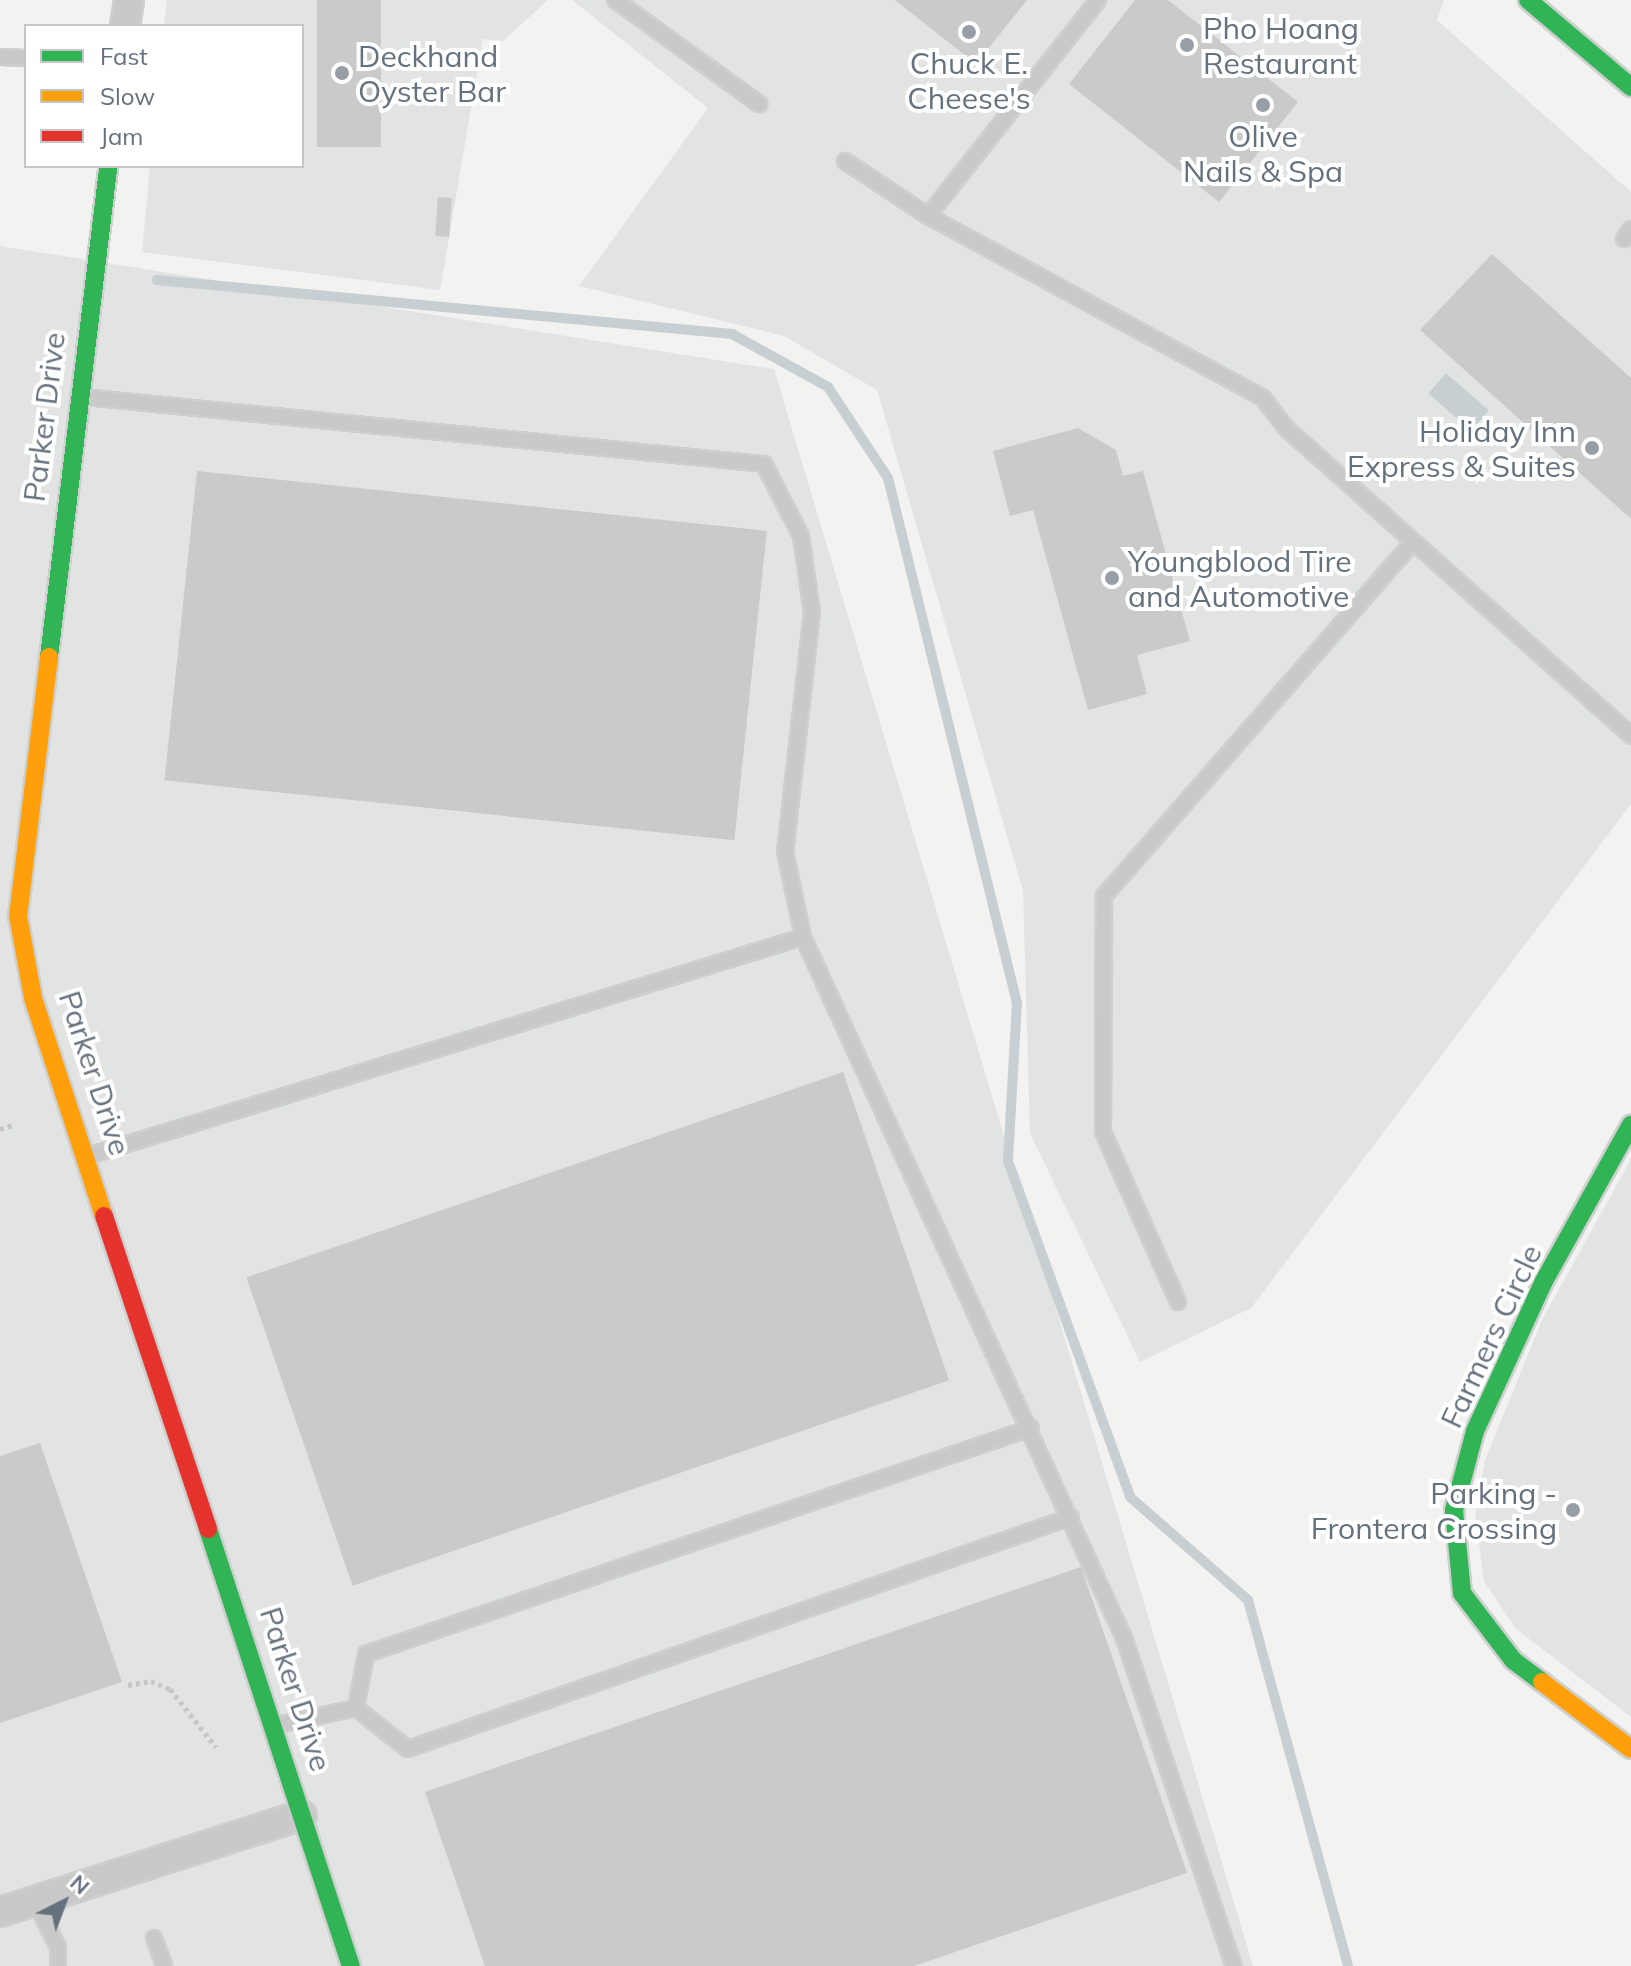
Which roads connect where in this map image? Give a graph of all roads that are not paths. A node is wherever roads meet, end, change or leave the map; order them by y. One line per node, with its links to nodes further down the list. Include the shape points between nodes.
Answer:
1 (129, 0): 5 (street)
2 (615, 0): 9 (lane)
3 (1098, 0): 12 (lane)
4 (1528, 0): 8 (street)
5 (125, 24)
6 (0, 57): 7 (lane)
7 (24, 58)
8 (1631, 87)
9 (759, 104)
10 (845, 161): 12 (lane)
11 (108, 168): 13 (street, Parker Drive)
12 (928, 216): 14 (lane, via 1262,397 1287,429)
13 (80, 397): 16 (lane, via 764,464 801,536 812,612 785,851); 18 (street, Parker Drive, via 18,916 33,998)
14 (1413, 542): 15 (lane); 19 (lane, via 1104,896 1103,1132)
15 (1631, 736)
16 (803, 937): 18 (lane); 20 (lane)
17 (1631, 1125): 24 (street, Farmers Circle, via 1544,1281 1481,1417 1454,1510 1462,1593 1513,1660)
18 (86, 1157): 23 (street, Parker Drive)
19 (1178, 1302)
20 (1031, 1428): 21 (lane); 22 (lane, via 366,1654)
21 (1071, 1517): 22 (lane, via 408,1749); 32 (lane, via 1124,1638)
22 (356, 1708): 23 (lane)
23 (273, 1726): 25 (street, Parker Drive)
24 (1631, 1749)
25 (302, 1815): 26 (street); 31 (street, Parker Drive)
26 (35, 1901): 27 (street); 29 (lane, via 58,1947)
27 (0, 1912)
28 (154, 1938): 30 (lane)
29 (58, 1966)
30 (164, 1966)
31 (351, 1966)
32 (1234, 1966)

